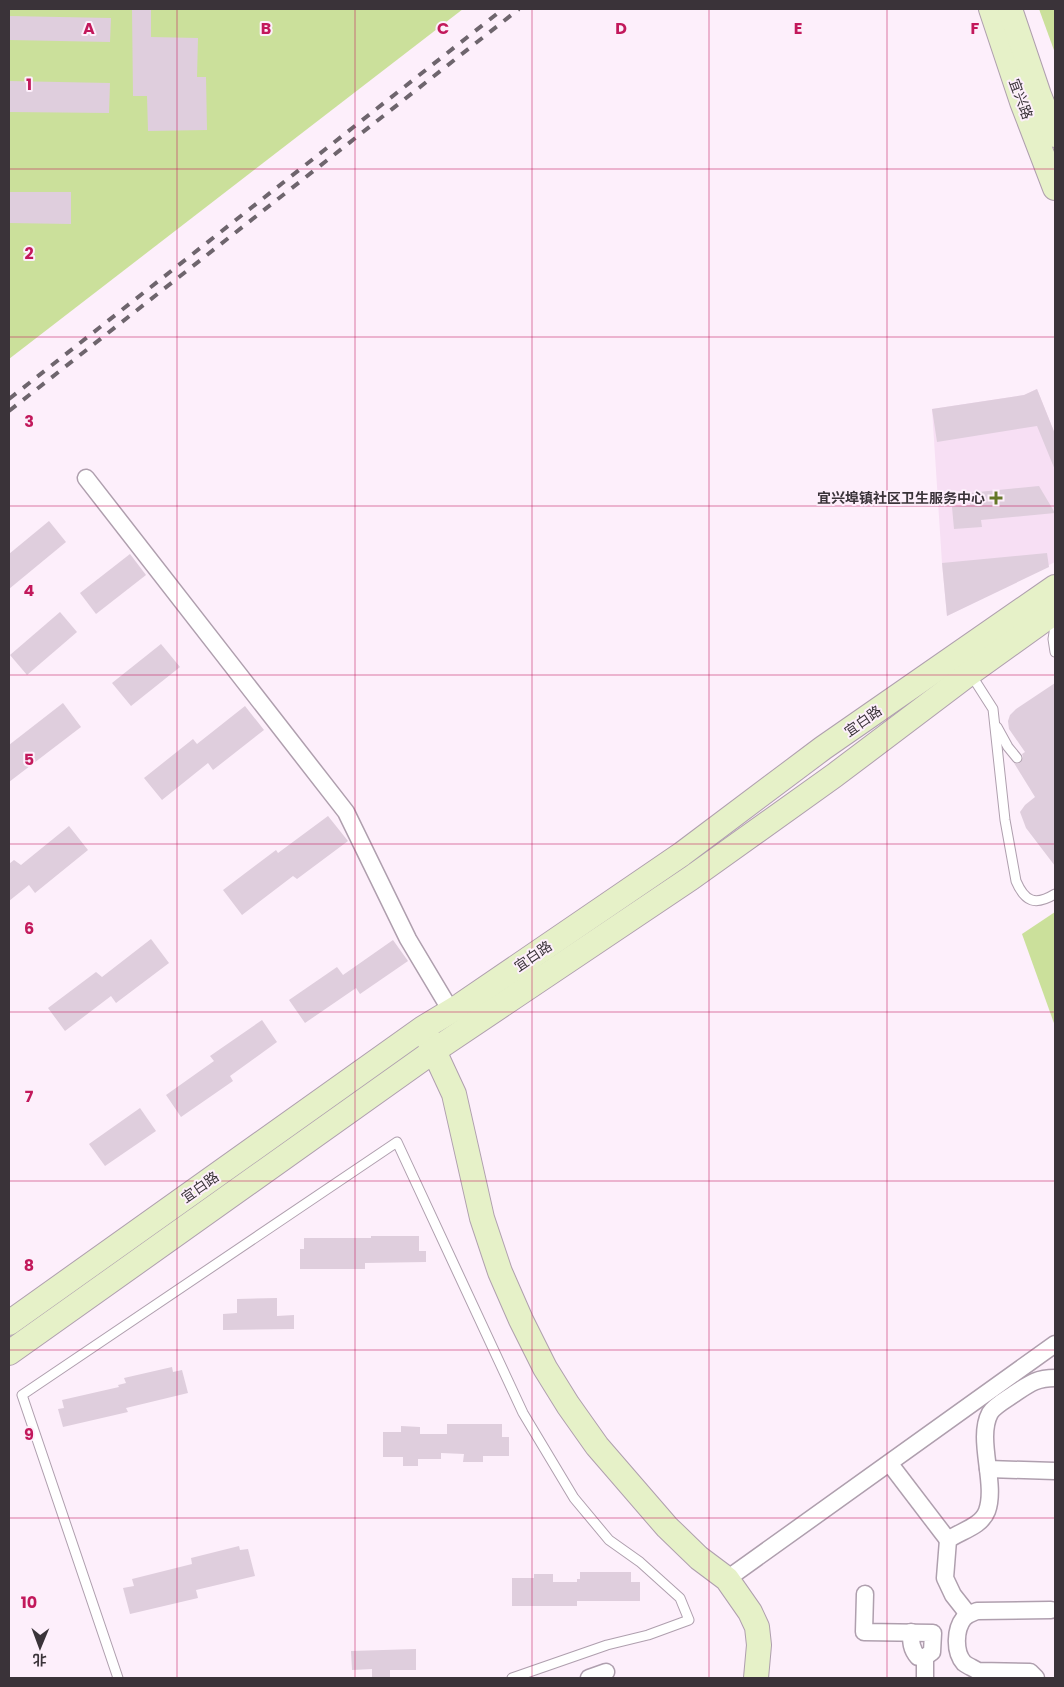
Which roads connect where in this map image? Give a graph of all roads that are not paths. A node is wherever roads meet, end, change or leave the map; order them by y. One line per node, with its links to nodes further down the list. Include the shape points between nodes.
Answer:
1 (991, 9): 4 (street, 宜兴路)
2 (1010, 9): 3 (street, 宜兴路)
3 (1055, 135)
4 (1055, 188)
5 (86, 478): 14 (street, via 346,812 408,939)
6 (1055, 587): 14 (street, 宜白路, via 824,748 682,854)
7 (1055, 612): 10 (street)
8 (1055, 626): 9 (lane)
9 (1055, 652)
10 (970, 673): 11 (lane, via 993,709); 16 (street, via 691,878)
11 (995, 722): 12 (lane); 13 (lane, via 1005,820 1016,880 1027,898 1043,900)
12 (1017, 758)
13 (1055, 894)
14 (451, 1011): 15 (street, 宜白路)
15 (423, 1028): 16 (street); 17 (street, 宜白路)
16 (435, 1050): 19 (street); 25 (street, via 454,1094 482,1218 500,1272 545,1368 597,1446 667,1527)
17 (9, 1323)
18 (1055, 1344): 21 (street)
19 (9, 1353)
20 (1055, 1378): 22 (street, via 1042,1378 1030,1383 991,1412 985,1428)
21 (890, 1464): 24 (street); 25 (street)
22 (988, 1469): 23 (street); 24 (street, via 987,1512 976,1525)
23 (1055, 1471)
24 (948, 1540): 28 (street, via 945,1578)
25 (727, 1579): 37 (street, via 757,1627)
26 (865, 1594): 29 (street, via 864,1632)
27 (1051, 1610): 28 (street, via 977,1611)
28 (968, 1614): 31 (street, via 959,1627)
29 (911, 1632): 30 (street, via 933,1633); 32 (street, via 914,1653)
30 (933, 1640): 31 (street); 32 (street, via 932,1652)
31 (957, 1640): 39 (street, via 964,1663 978,1671 1030,1672)
32 (925, 1657): 38 (street)
33 (606, 1672): 36 (street)
34 (118, 1678): 35 (lane, via 22,1395 397,1142 523,1413 564,1482 609,1540 640,1562 680,1598 689,1620)
35 (512, 1678)
36 (589, 1678)
37 (756, 1678)
38 (925, 1678)
39 (1036, 1678)

